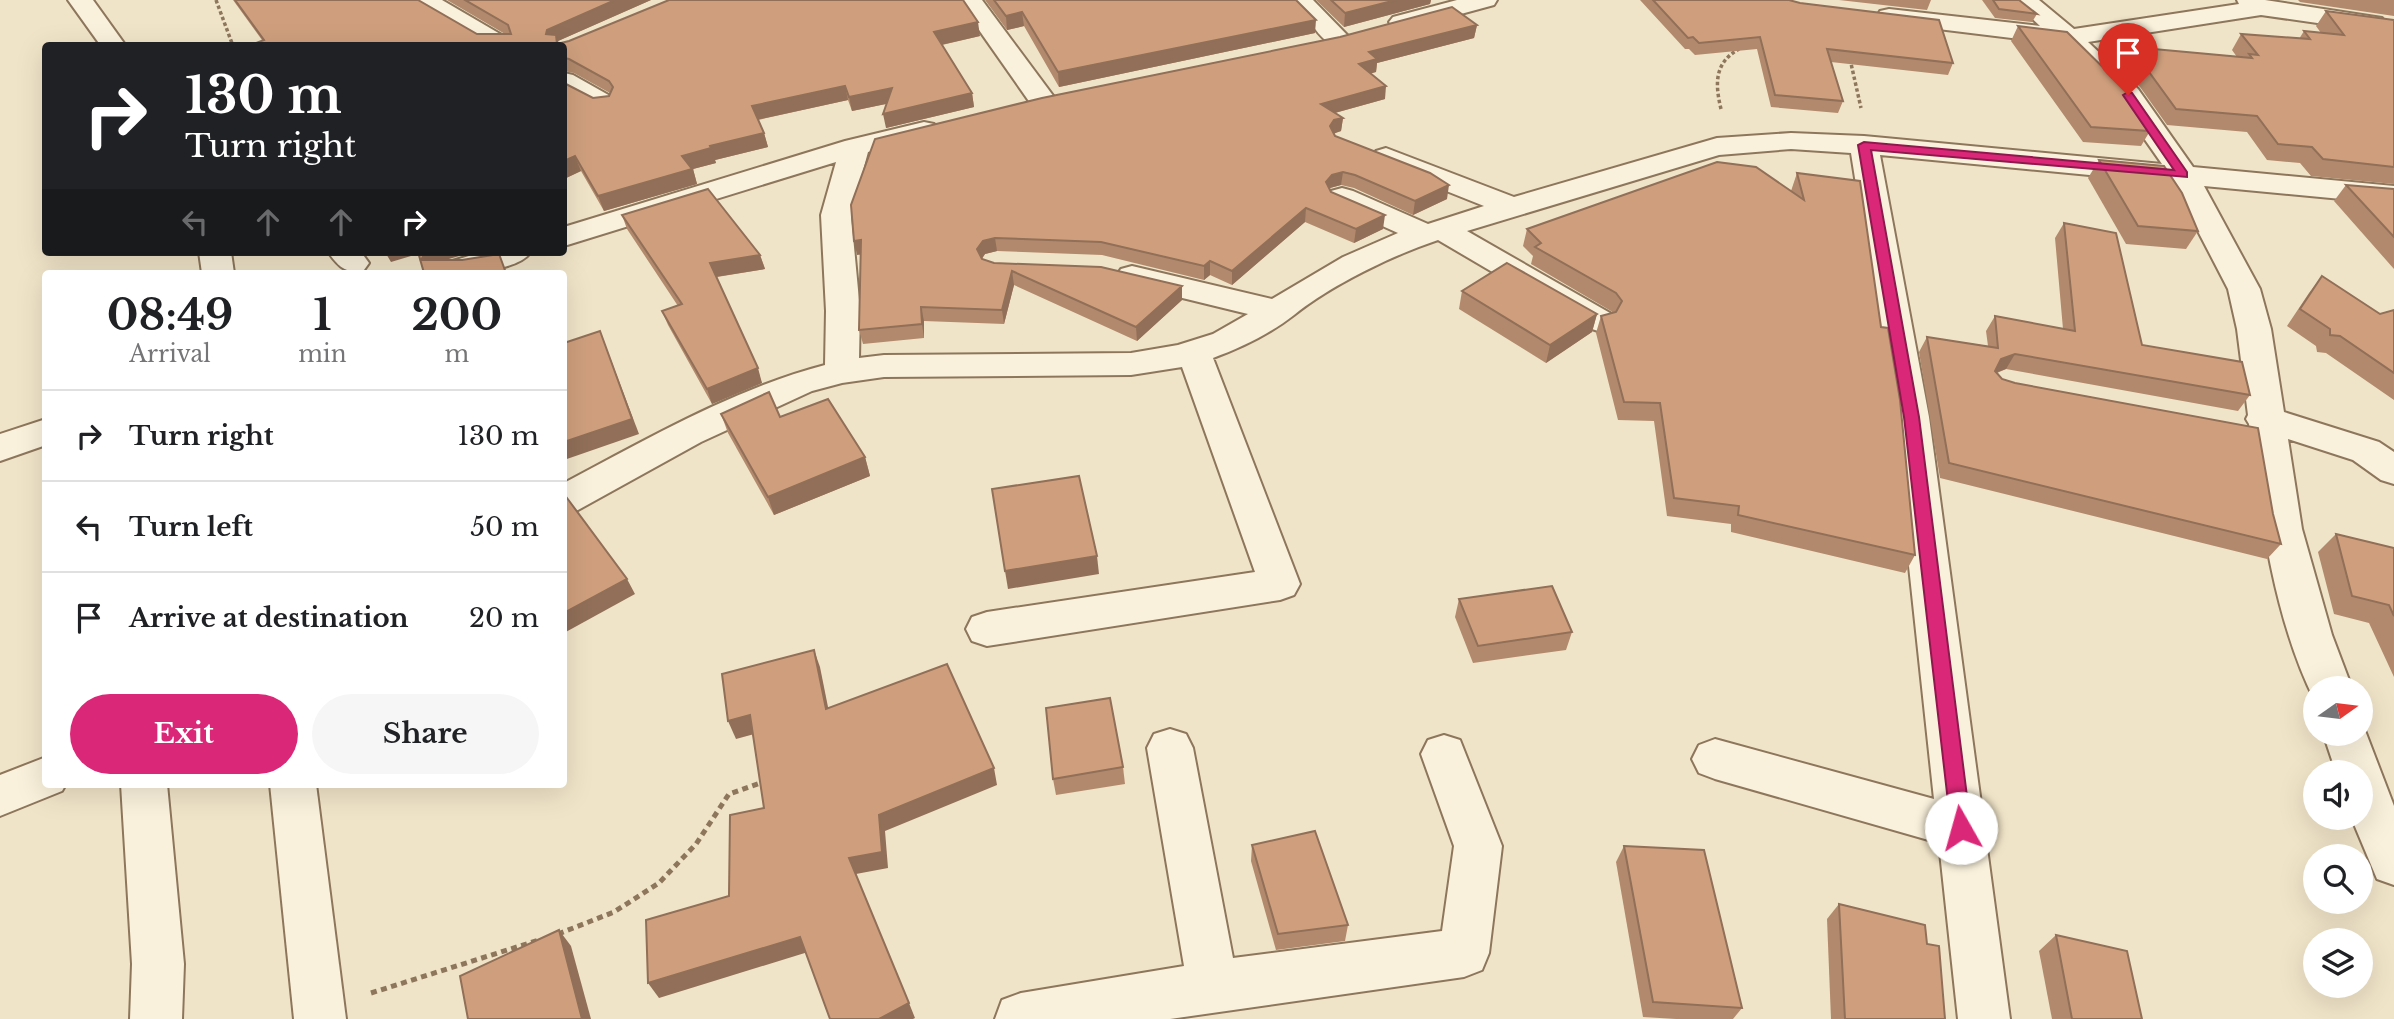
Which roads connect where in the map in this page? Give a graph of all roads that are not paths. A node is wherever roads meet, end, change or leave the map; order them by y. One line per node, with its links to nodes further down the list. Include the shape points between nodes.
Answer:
1 (80, 0): 12 (street)
2 (424, 0): 13 (street)
3 (970, 0): 16 (street)
4 (1265, 0): 5 (street, via 1303,4 1325,42)
5 (1485, 0)
6 (2024, 0): 11 (street)
7 (2382, 2): 10 (street)
8 (2255, 4): 10 (street); 11 (street)
9 (1839, 10): 11 (street)
10 (2393, 28)
11 (2069, 37): 23 (street, via 2128,95)
12 (111, 42)
13 (496, 42)
14 (567, 83): 17 (street)
15 (1070, 96): 16 (street)
16 (1043, 101): 18 (street)
17 (602, 103)
18 (1016, 108)
19 (949, 124): 22 (street)
20 (1358, 146): 26 (street)
21 (1867, 146): 23 (street); 26 (street, via 1791,141 1717,147); 50 (street, via 1911,417)
22 (855, 147): 28 (street); 35 (street, via 836,215)
23 (2183, 174): 24 (street); 37 (street, via 2244,289 2254,328)
24 (2394, 195)
25 (1342, 197): 27 (street)
26 (1513, 206): 27 (street)
27 (1434, 231): 32 (street, via 1354,264); 33 (street)
28 (567, 236)
29 (502, 256): 31 (street)
30 (1102, 268): 32 (street)
31 (457, 270)
32 (1279, 311): 34 (street, via 1225,342)
33 (1598, 320)
34 (1194, 353): 35 (street, via 1132,364 884,366); 40 (street, via 1280,584)
35 (842, 372): 39 (street, via 800,383 688,433)
36 (2225, 424): 37 (street)
37 (2265, 425): 38 (street); 41 (street, via 2282,529)
38 (2385, 457)
39 (567, 498)
40 (987, 629)
41 (2326, 676)
42 (1170, 748): 52 (street)
43 (1444, 754): 52 (street, via 1478,846 1464,953)
44 (1715, 760): 50 (street)
45 (42, 779): 48 (street)
46 (144, 788): 54 (street, via 158,964)
47 (293, 788): 53 (street)
48 (0, 796)
49 (2373, 813): 51 (street)
50 (1961, 828): 56 (street)
51 (2394, 863)
52 (1213, 986): 55 (street)
53 (319, 1014)
54 (156, 1019)
55 (1021, 1019)
56 (1984, 1019)

